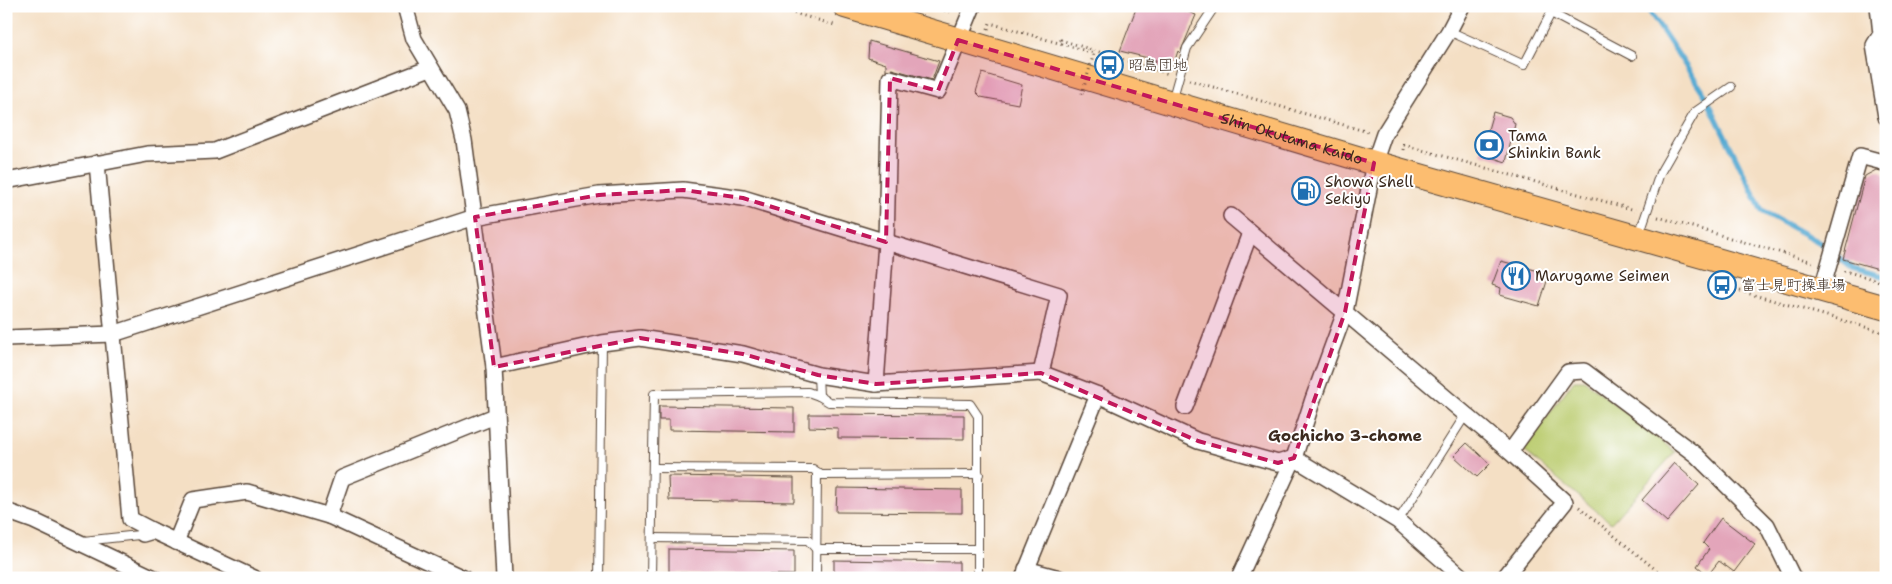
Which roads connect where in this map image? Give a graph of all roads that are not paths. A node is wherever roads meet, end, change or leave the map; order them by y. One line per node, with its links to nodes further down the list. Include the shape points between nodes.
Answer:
1 (405, 6): 10 (street, via 414,38)
2 (845, 6): 8 (main road, Shin Okutama Kaido)
3 (973, 6): 8 (street)
4 (1215, 6): 13 (lane, via 1187,48)
5 (1462, 6): 7 (street)
6 (1878, 6): 11 (street, via 1881,34 1874,45)
7 (1449, 30): 9 (lane, via 1524,65 1551,13); 17 (street, via 1384,134)
8 (958, 40): 13 (main road, Shin Okutama Kaido); 23 (street, via 938,91 890,78)
9 (1632, 56)
10 (430, 68): 16 (street, via 215,151 147,154); 20 (street, via 457,111)
11 (1883, 78): 14 (street)
12 (1731, 87): 22 (lane, via 1695,112 1660,173)
13 (1171, 103): 17 (main road, Shin Okutama Kaido)
14 (1886, 117)
15 (1886, 162): 24 (street, via 1860,156)
16 (97, 163): 18 (street); 27 (street)
17 (1374, 163): 22 (main road, Shin Okutama Kaido); 26 (street)
18 (6, 181)
19 (1231, 216): 21 (street)
20 (475, 217): 23 (street, via 598,195 683,190 743,198); 27 (street); 30 (street)
21 (1250, 233): 26 (street); 36 (street)
22 (1638, 237): 24 (main road, Shin Okutama Kaido)
23 (886, 242): 31 (street, via 1059,295); 33 (street)
24 (1822, 289): 25 (main road, Shin Okutama Kaido)
25 (1886, 308)
26 (1345, 312): 37 (street); 40 (street)
27 (113, 334): 28 (street); 47 (street, via 130,519)
28 (6, 338)
29 (602, 343): 30 (street); 32 (street, via 640,338 743,354); 58 (lane)
30 (494, 367): 38 (street)
31 (1041, 373): 33 (street); 34 (street)
32 (818, 375): 33 (street); 35 (lane)
33 (876, 384)
34 (1098, 395): 40 (street, via 1198,441 1278,462); 53 (street)
35 (819, 396): 41 (lane, via 808,392 654,394); 43 (lane, via 829,402 970,404 978,416)
36 (1185, 407)
37 (1466, 414): 39 (street); 46 (lane)
38 (496, 416): 45 (street, via 342,478); 57 (street)
39 (1510, 452): 65 (street, via 1566,502); 66 (street, via 1568,372 1584,371 1696,455 1767,525)
40 (1294, 458): 46 (street); 63 (street)
41 (652, 468): 42 (lane, via 814,469); 48 (lane)
42 (816, 472): 43 (lane, via 821,475); 51 (lane)
43 (979, 474): 52 (lane)
44 (6, 511): 49 (street)
45 (329, 516): 50 (street, via 247,492 193,500); 56 (street)
46 (1398, 521): 64 (street)
47 (146, 533): 49 (lane); 50 (street)
48 (652, 538): 51 (lane, via 808,540); 59 (lane)
49 (78, 542): 54 (street)
50 (176, 542): 55 (street)
51 (816, 549): 52 (lane); 60 (lane)
52 (978, 549): 61 (lane)
53 (1024, 573): 62 (street)
54 (154, 578)
55 (254, 578)
56 (463, 578)
57 (504, 578)
58 (599, 578)
59 (651, 578)
60 (816, 578)
61 (978, 578)
62 (1058, 578)
63 (1239, 578)
64 (1464, 578)
65 (1504, 578)
66 (1793, 578)

